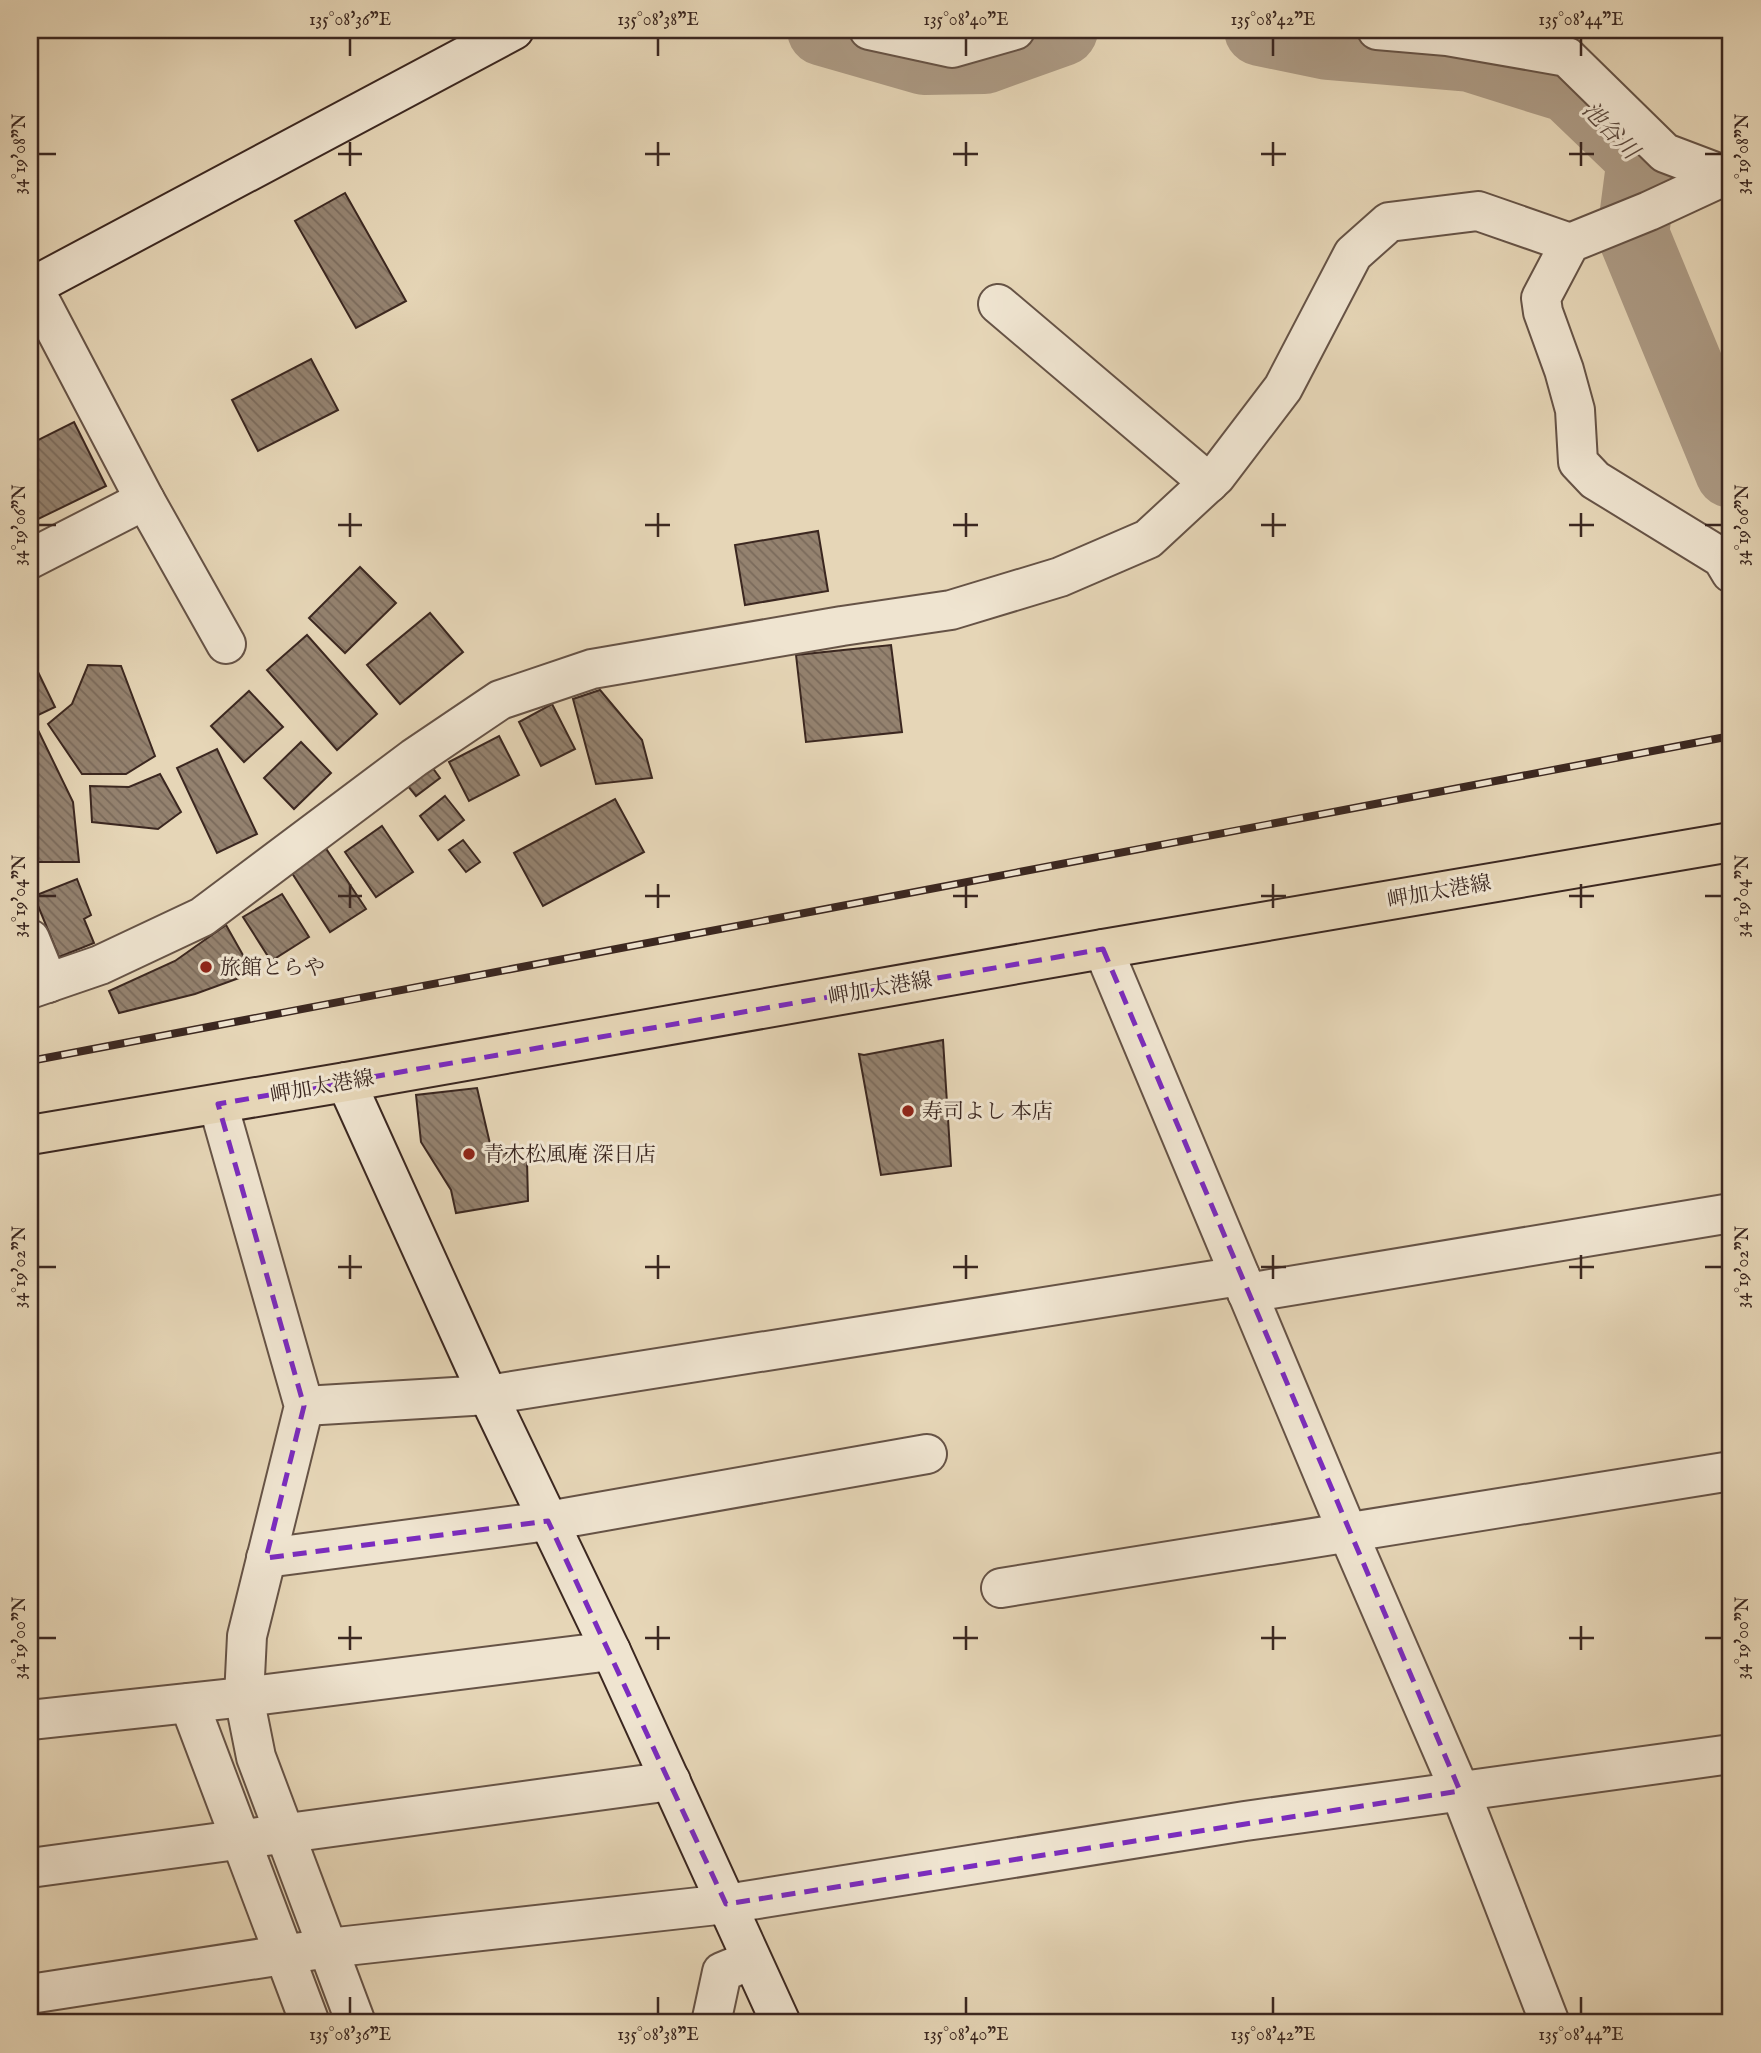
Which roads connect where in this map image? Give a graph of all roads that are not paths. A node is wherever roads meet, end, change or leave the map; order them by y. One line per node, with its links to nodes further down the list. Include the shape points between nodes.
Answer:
1 (514, 30): 8 (street)
2 (869, 30): 3 (street, via 952,48)
3 (1015, 30)
4 (1377, 30): 5 (street)
5 (1574, 43): 6 (street, via 1665,153)
6 (1729, 175): 7 (street)
7 (1570, 243): 10 (street, via 1478,211 1389,222 1353,254 1283,388); 13 (street, via 1541,298 1576,410 1578,462 1595,480 1722,558)
8 (32, 287): 11 (street)
9 (998, 304): 10 (street)
10 (1209, 483): 18 (street, via 1148,538 1060,577 951,610 592,669 500,700 414,758 202,916 100,965)
11 (145, 500): 12 (street); 14 (street)
12 (30, 559)
13 (1731, 573)
14 (226, 644)
15 (1731, 842): 17 (main road, 岬加太港線)
16 (30, 939): 18 (street)
17 (1103, 948): 19 (main road, 岬加太港線); 23 (street)
18 (39, 986)
19 (346, 1082): 20 (main road, 岬加太港線); 24 (street)
20 (218, 1104): 21 (main road, 岬加太港線); 25 (street)
21 (30, 1135)
22 (1731, 1213): 23 (street)
23 (1243, 1284): 24 (street); 29 (street)
24 (488, 1395): 25 (street); 28 (street)
25 (304, 1406): 30 (street)
26 (927, 1454): 28 (street)
27 (1731, 1471): 29 (street)
28 (548, 1521): 30 (street); 32 (street)
29 (1348, 1533): 31 (street); 38 (street)
30 (266, 1558): 33 (street, via 247,1636)
31 (1001, 1588)
32 (611, 1651): 33 (street); 37 (street)
33 (244, 1697): 34 (street); 39 (street, via 256,1757)
34 (189, 1703): 35 (street); 40 (street)
35 (30, 1720)
36 (1731, 1754): 38 (street)
37 (671, 1781): 39 (street); 42 (street)
38 (1460, 1791): 42 (street); 51 (street)
39 (284, 1833): 40 (street); 43 (street)
40 (240, 1839): 41 (street); 44 (street)
41 (30, 1868)
42 (726, 1904): 43 (street); 45 (street)
43 (328, 1948): 44 (street); 48 (street)
44 (284, 1954): 46 (street); 47 (street)
45 (751, 1960): 49 (street, via 722,1972); 50 (street)
46 (30, 1994)
47 (310, 2023)
48 (356, 2023)
49 (711, 2023)
50 (781, 2023)
51 (1550, 2023)

